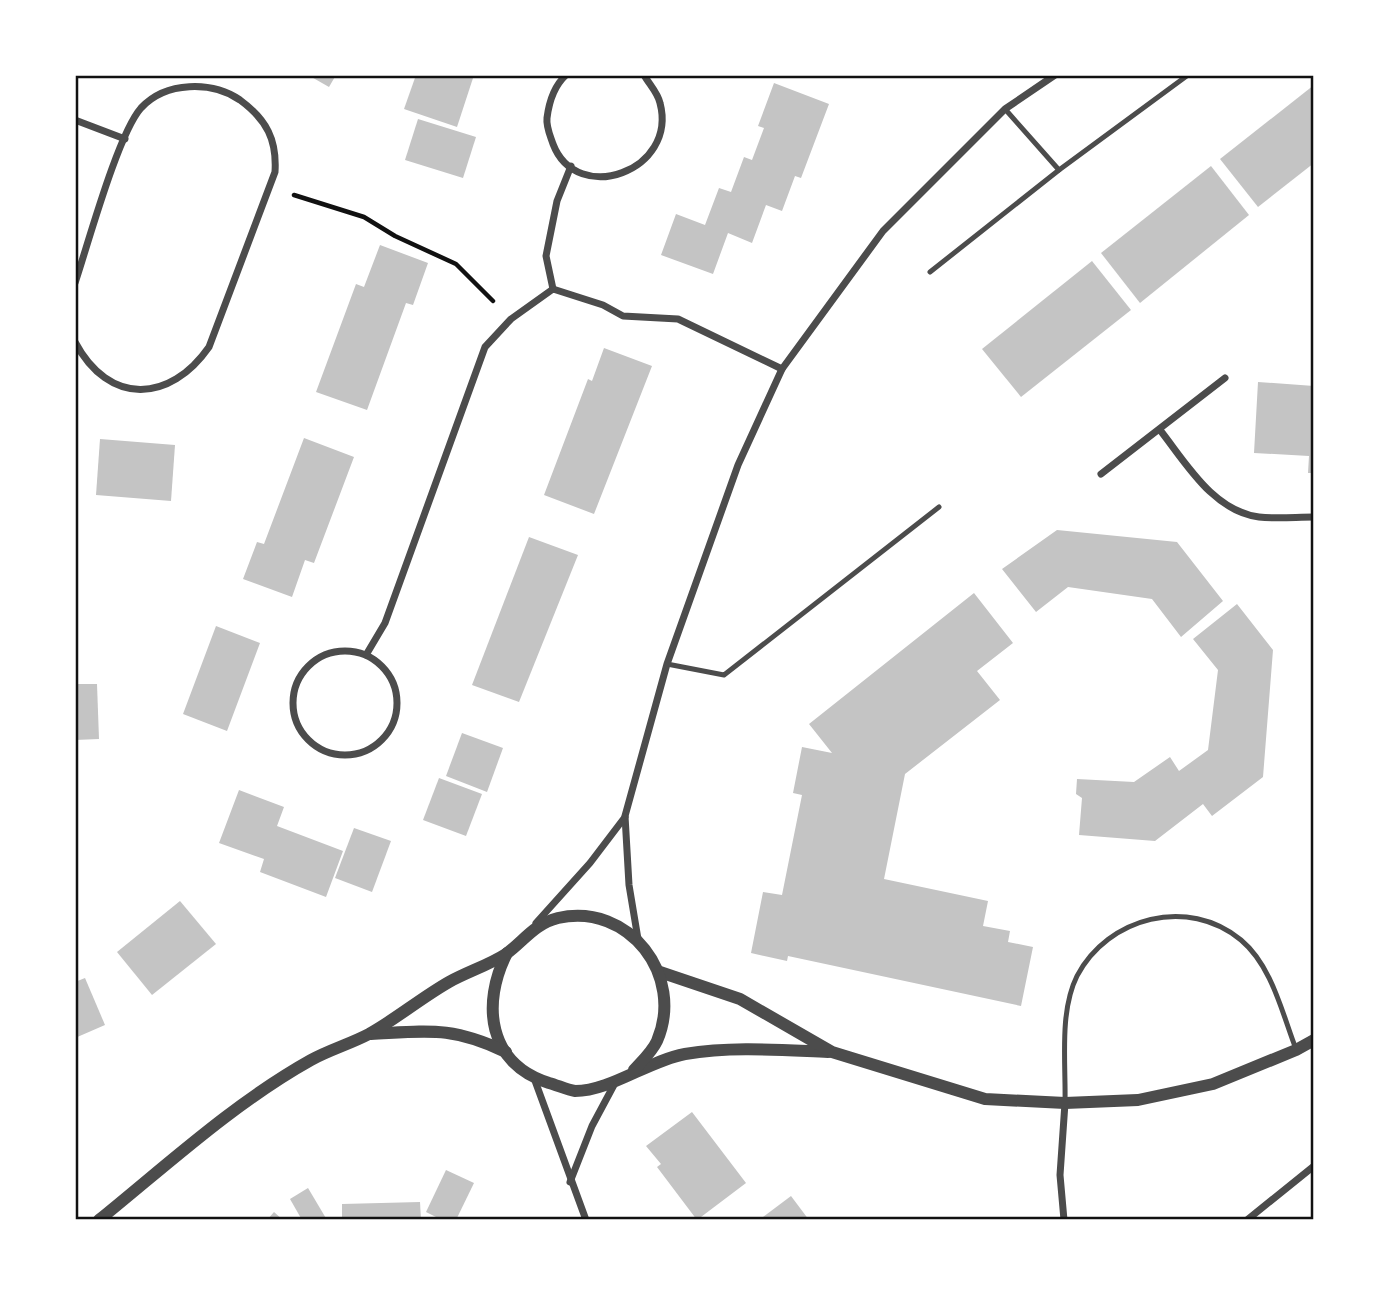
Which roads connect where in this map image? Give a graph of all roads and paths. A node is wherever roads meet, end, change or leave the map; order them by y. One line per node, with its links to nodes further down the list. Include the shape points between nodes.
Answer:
1 (566, 75): 8 (street, via 549,101 546,125 557,152)
2 (644, 75): 8 (street, via 660,101 663,123 659,141 639,166 612,177 592,176)
3 (1055, 75): 5 (street)
4 (1188, 75): 9 (lane)
5 (1005, 109): 9 (lane); 16 (street, via 883,231)
6 (75, 120): 7 (street)
7 (125, 139): 10 (street, via 141,108 156,97 200,85 230,94 264,122 276,147); 12 (street)
8 (571, 166): 13 (street, via 557,201 546,256)
9 (1059, 170): 11 (lane)
10 (270, 188): 14 (path, via 365,218 456,264); 15 (street, via 209,347 196,367 152,391 131,390 96,371)
11 (930, 272)
12 (75, 283)
13 (553, 289): 14 (street); 16 (street, via 624,316 678,319)
14 (511, 319): 22 (street, via 485,347 385,623)
15 (75, 342)
16 (782, 369): 23 (street, via 738,465)
17 (1224, 378): 18 (street)
18 (1160, 430): 19 (street); 21 (street, via 1204,486 1228,506 1257,517)
19 (1101, 474)
20 (939, 507): 23 (lane, via 724,675)
21 (1314, 517)
22 (366, 655): 22 (street, via 383,666 394,682 398,700 395,720 371,749 352,755 316,747 293,715 296,686 311,662 328,653 348,650)
23 (667, 664): 24 (street)
24 (625, 816): 25 (street); 26 (street)
25 (530, 930): 26 (street, via 557,918 586,916 613,923); 27 (street)
26 (638, 939): 28 (street)
27 (507, 953): 29 (street, via 447,983); 32 (street, via 495,977 491,1004 495,1030)
28 (660, 972): 33 (street, via 740,999); 34 (street, via 666,1008 663,1020 657,1042)
29 (368, 1034): 32 (street, via 446,1030 478,1038); 40 (street, via 312,1060 256,1095)
30 (1314, 1040): 31 (street)
31 (1296, 1050): 37 (street, via 1213,1084 1138,1100); 37 (lane, via 1266,971 1241,940 1207,921 1169,915 1131,924 1099,945 1077,977 1067,1015)
32 (506, 1052): 35 (street)
33 (832, 1052): 34 (street, via 739,1048 683,1055); 37 (street, via 985,1099)
34 (634, 1070): 36 (street)
35 (534, 1078): 36 (street, via 574,1091); 39 (street)
36 (615, 1083): 39 (street)
37 (1065, 1103): 42 (street, via 1060,1175)
38 (1314, 1166): 43 (street)
39 (570, 1183): 41 (street)
40 (99, 1220)
41 (586, 1220)
42 (1064, 1220)
43 (1247, 1220)

